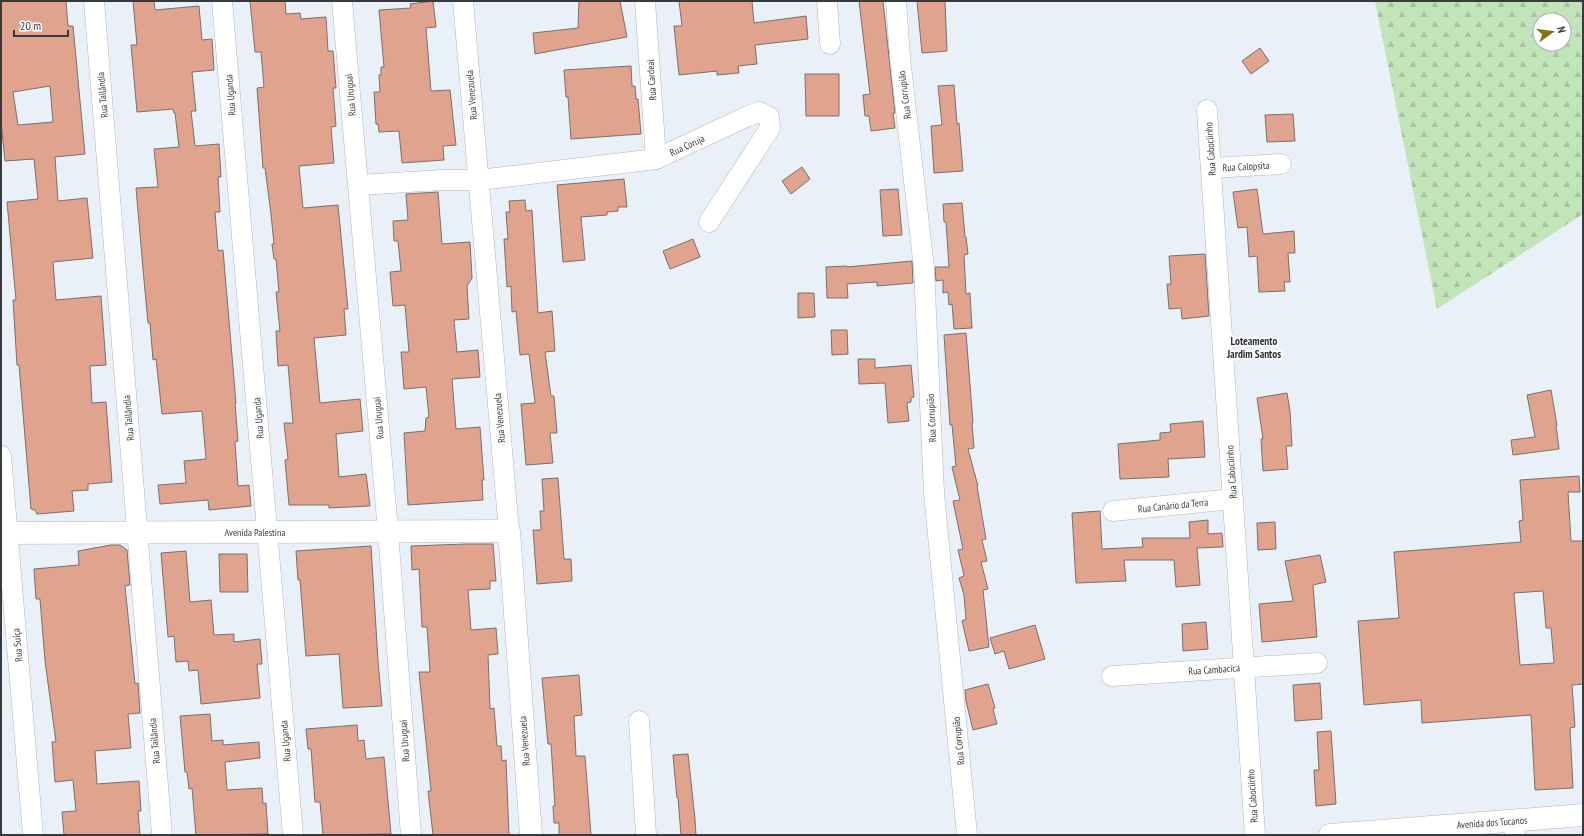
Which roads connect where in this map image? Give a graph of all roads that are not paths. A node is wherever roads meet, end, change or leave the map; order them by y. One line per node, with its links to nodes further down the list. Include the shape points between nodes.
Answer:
1 (94, 1): 22 (street, Rua Tailândia)
2 (222, 1): 23 (street, Rua Uganda)
3 (342, 1): 14 (street, Rua Uruguai)
4 (464, 1): 13 (street, Rua Venezuela)
5 (646, 1): 10 (street, Rua Cardeal)
6 (827, 1): 8 (street)
7 (896, 1): 36 (street, Rua Corrupião, via 924,268 934,493)
8 (830, 44)
9 (1207, 110): 12 (street, Rua Caboclinho)
10 (656, 159): 13 (street, Rua Coruja); 15 (street, Rua Coruja, via 748,116 759,112 769,117 770,128)
11 (1282, 164): 12 (street, Rua Calopsita)
12 (1211, 168): 17 (street, Rua Caboclinho)
13 (479, 180): 14 (street, Rua Coruja); 20 (street, Rua Venezuela)
14 (358, 185): 19 (street, Rua Uruguai)
15 (709, 222)
16 (1, 456): 21 (street, Rua Suíça)
17 (1233, 499): 18 (street, Rua Canário da Terra); 25 (street, Rua Caboclinho)
18 (1113, 511)
19 (388, 531): 20 (street, Avenida Palestina); 23 (street, Avenida Palestina); 33 (street, Rua Uruguai)
20 (509, 531): 34 (street, Rua Venezuela)
21 (4, 532): 22 (street, Avenida Palestina); 30 (street, Rua Suíça)
22 (137, 532): 23 (street, Avenida Palestina); 31 (street, Rua Tailândia)
23 (267, 532): 32 (street, Rua Uganda)
24 (1317, 663): 25 (street, Rua Cambacica)
25 (1244, 667): 26 (street, Rua Cambacica); 37 (street, Rua Caboclinho)
26 (1112, 676)
27 (639, 721): 35 (street)
28 (1583, 815): 29 (street, Avenida dos Tucanos)
29 (1515, 828): 38 (street, Avenida dos Tucanos)
30 (33, 835)
31 (162, 835)
32 (293, 835)
33 (411, 835)
34 (530, 835)
35 (646, 835)
36 (967, 835)
37 (1255, 835)
38 (1330, 835)

